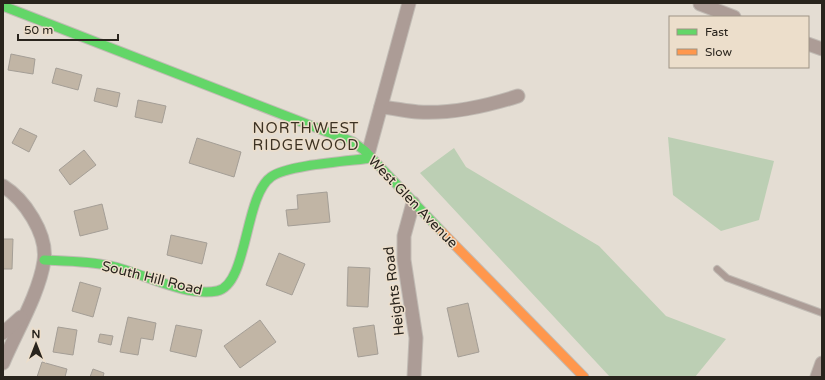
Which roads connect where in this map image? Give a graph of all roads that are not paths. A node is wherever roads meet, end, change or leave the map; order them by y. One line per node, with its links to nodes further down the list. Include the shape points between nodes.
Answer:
1 (410, 3): 8 (street)
2 (700, 4): 4 (street)
3 (3, 6): 9 (street, West Glen Avenue, via 347,139)
4 (731, 16)
5 (809, 44): 6 (street)
6 (822, 49)
7 (518, 96): 8 (street, via 444,111 418,112)
8 (381, 107): 9 (street)
9 (370, 156): 11 (street, West Glen Avenue); 12 (street, South Hill Road, via 284,170 272,175 263,183 258,194 233,278 221,290 212,293 89,262)
10 (3, 186): 12 (street, via 19,198 30,212 38,227)
11 (413, 203): 17 (street, Heights Road, via 404,236 404,260); 22 (street, West Glen Avenue)
12 (44, 260): 14 (street)
13 (717, 269): 15 (lane, via 727,278)
14 (26, 311): 16 (street); 18 (street)
15 (822, 313)
16 (3, 333)
17 (416, 338): 20 (street, Heights Road); 21 (street)
18 (3, 363)
19 (822, 363): 23 (street)
20 (414, 377)
21 (424, 377)
22 (584, 377)
23 (817, 377)

